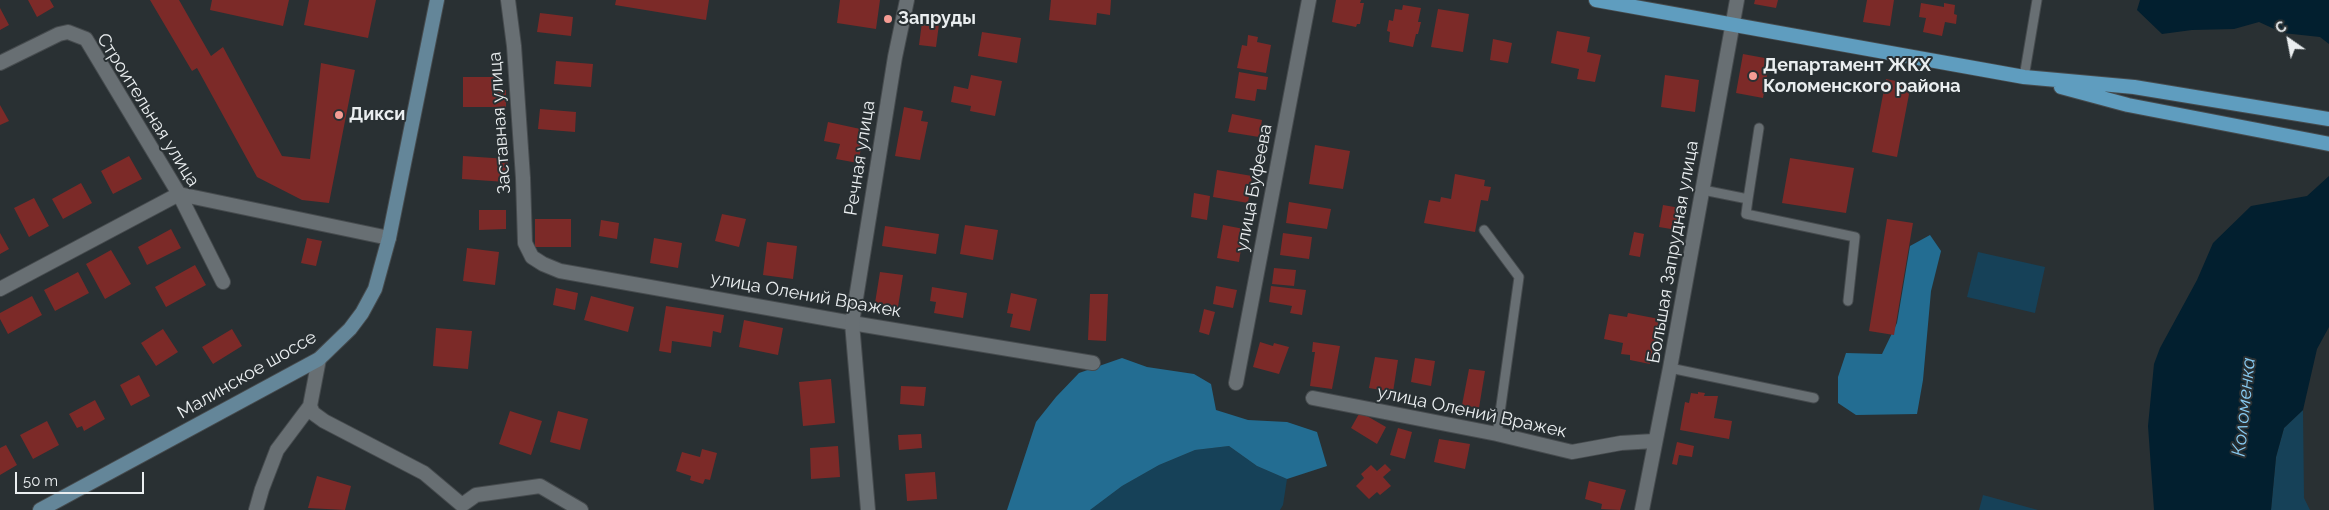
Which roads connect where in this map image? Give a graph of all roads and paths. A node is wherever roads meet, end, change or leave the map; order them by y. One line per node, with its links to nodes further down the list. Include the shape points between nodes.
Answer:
1 (437, 0): 18 (main road, Малинское шоссе)
2 (508, 0): 19 (street, Заставная улица, via 514,46)
3 (907, 0): 23 (street, Речная улица)
4 (1309, 0): 27 (street, улица Буфеева)
5 (1596, 0): 8 (main road)
6 (1737, 0): 8 (street, Большая Запрудная улица)
7 (2037, 0): 10 (lane)
8 (1733, 24): 10 (main road); 14 (street, Большая Запрудная улица)
9 (0, 63): 15 (street, Строительная улица, via 59,34 68,32 86,40)
10 (2024, 77): 11 (main road, via 2134,88); 13 (main road, via 2128,105)
11 (2329, 119)
12 (1759, 128): 16 (lane)
13 (2329, 144)
14 (1704, 190): 16 (lane); 26 (street, Большая Запрудная улица)
15 (178, 194): 18 (street); 20 (street, Строительная улица); 21 (street)
16 (1748, 199): 22 (lane, via 1746,214 1855,237)
17 (1484, 230): 31 (lane, via 1519,276)
18 (389, 238): 24 (main road, Малинское шоссе, via 375,289 362,313)
19 (525, 243): 23 (street, улица Олений Вражек, via 532,257 560,271)
20 (223, 282)
21 (0, 289)
22 (1848, 301)
23 (852, 323): 25 (street, улица Олений Вражек); 37 (street, Речная улица)
24 (319, 359): 30 (street); 34 (main road, Малинское шоссе)
25 (1093, 363)
26 (1670, 368): 29 (lane); 32 (street, Большая Запрудная улица)
27 (1236, 383)
28 (1313, 398): 31 (street, улица Олений Вражек)
29 (1814, 398)
30 (310, 406): 33 (street, via 324,421 424,473); 35 (street, via 277,450)
31 (1497, 434): 32 (street, улица Олений Вражек, via 1572,452 1621,442)
32 (1654, 441): 38 (street, Большая Запрудная улица)
33 (463, 508): 36 (street, via 476,495 540,486)
34 (40, 510)
35 (256, 510)
36 (581, 510)
37 (868, 510)
38 (1642, 510)

